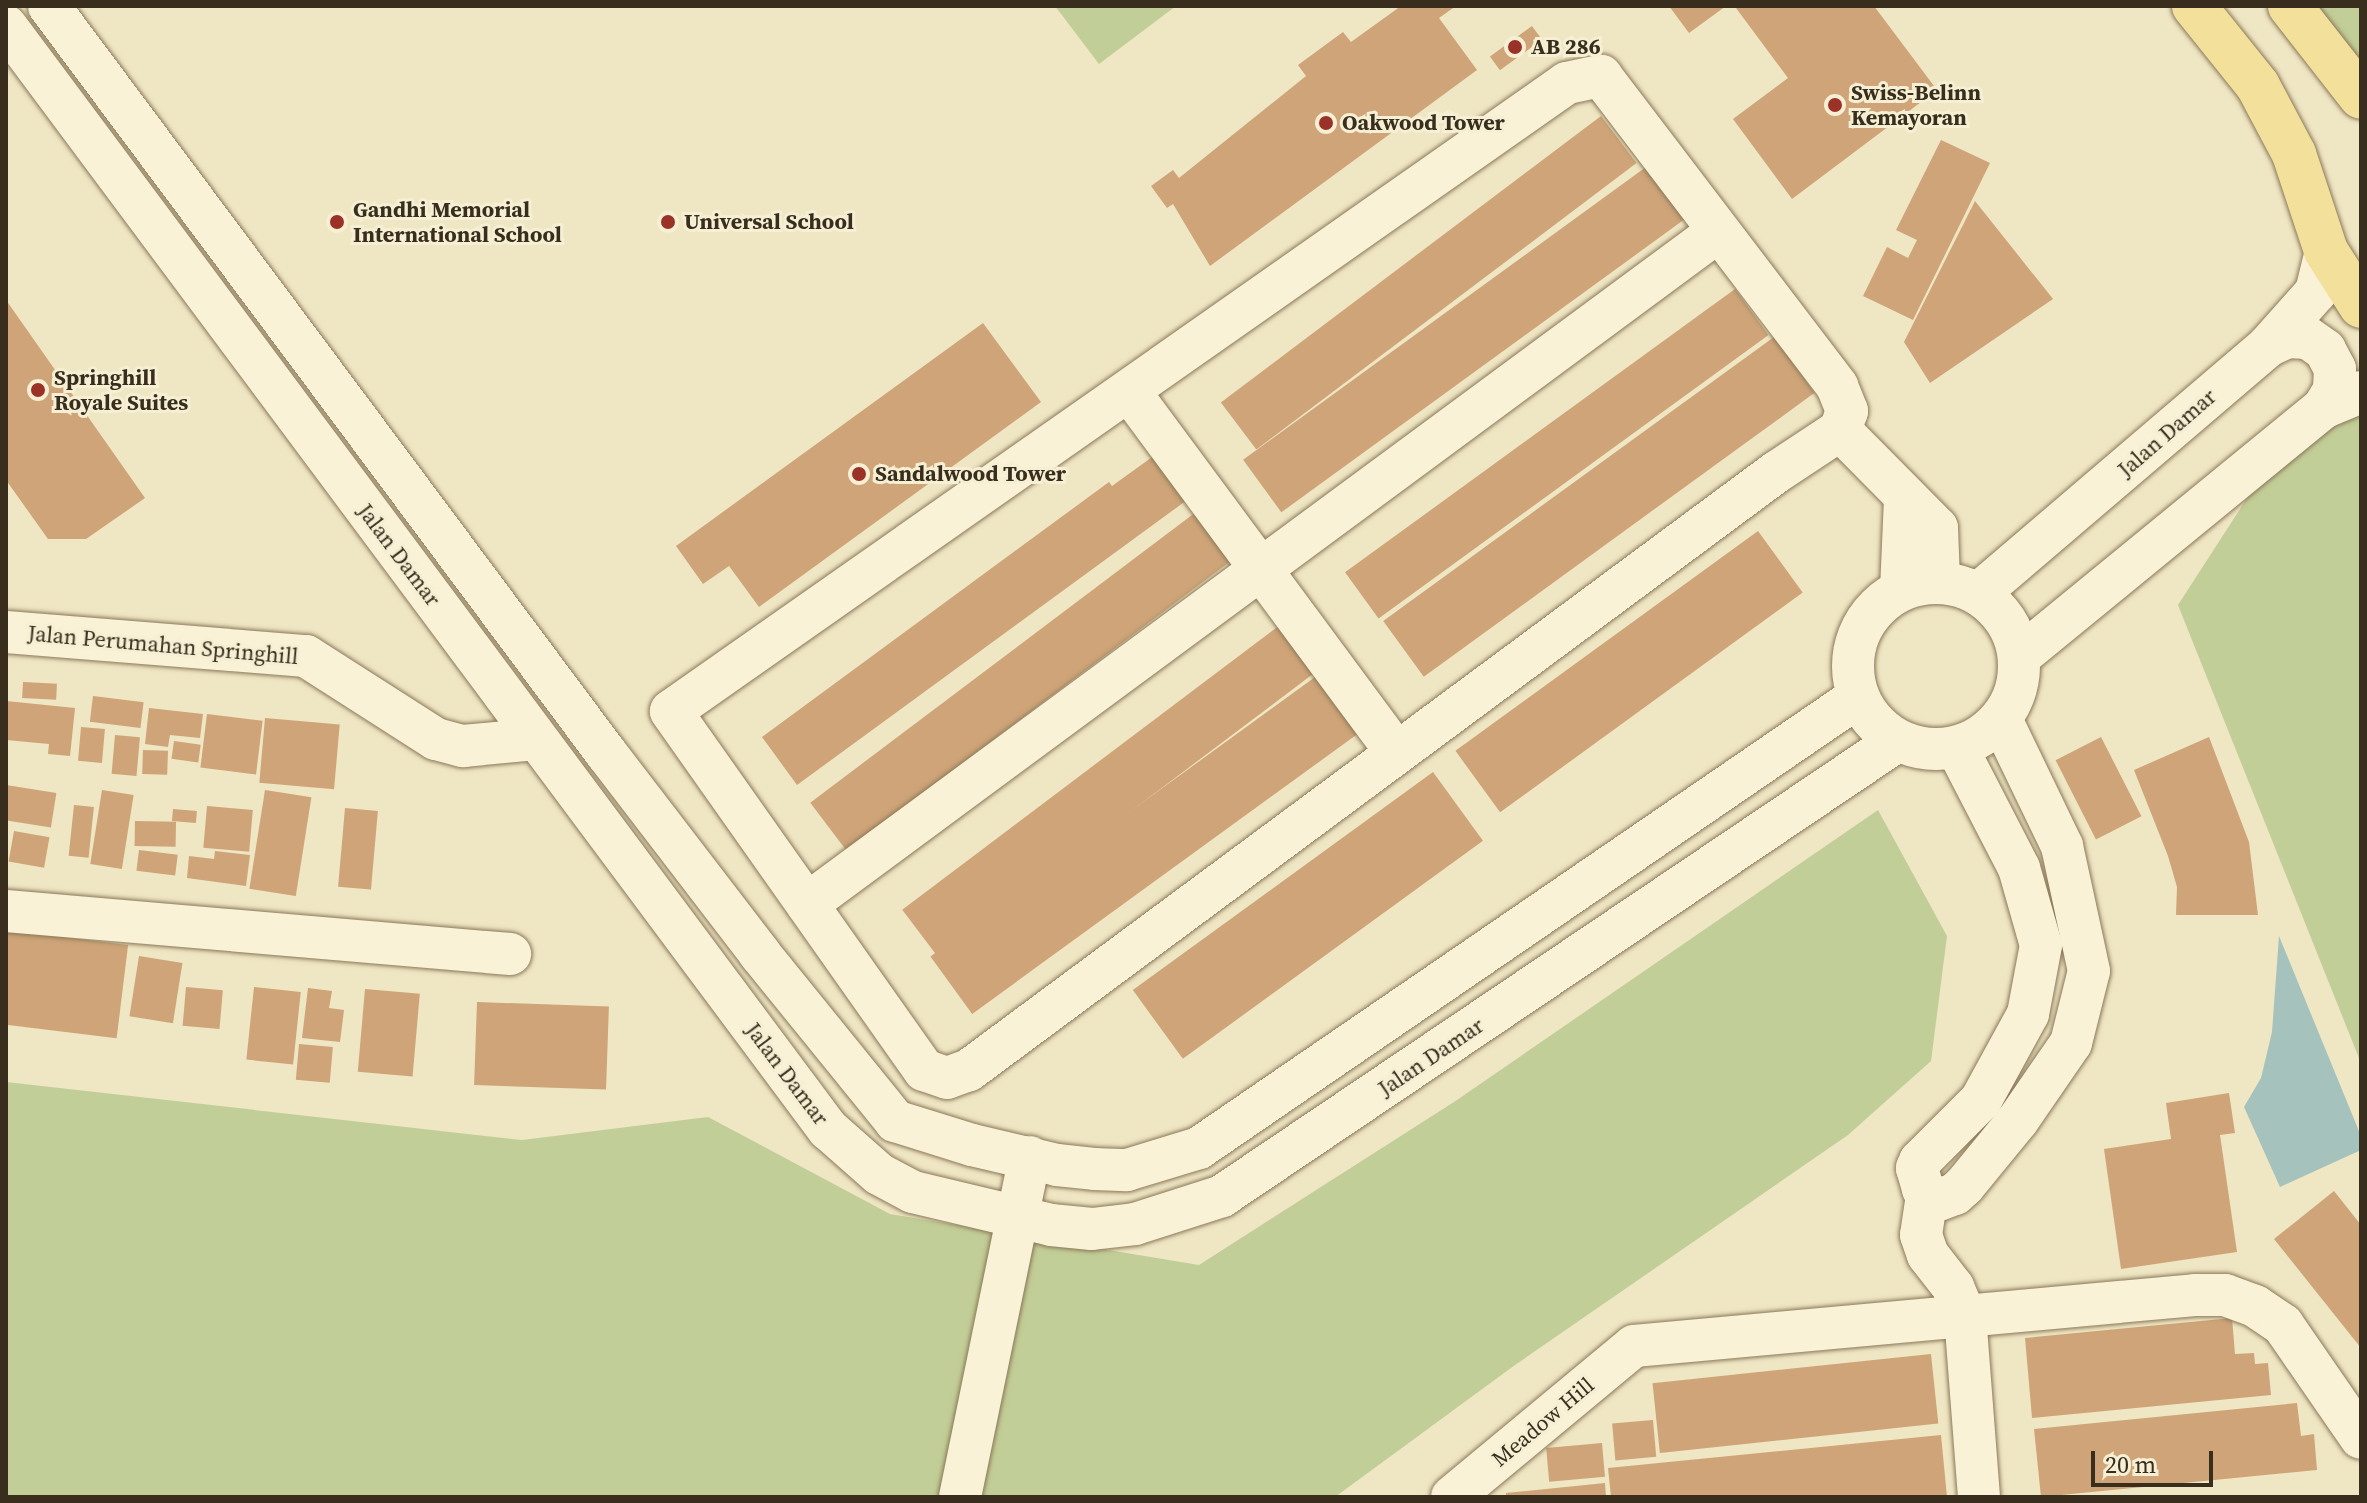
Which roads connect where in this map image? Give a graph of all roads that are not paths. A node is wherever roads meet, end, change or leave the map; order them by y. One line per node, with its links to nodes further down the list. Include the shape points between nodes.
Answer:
1 (49, 6): 17 (street)
2 (2194, 6): 7 (main road, via 2258,86 2294,154)
3 (2290, 6): 5 (main road)
4 (6, 26): 19 (street, Jalan Damar)
5 (2361, 97)
6 (1719, 231): 10 (street, via 1601,76 1567,83); 13 (street, via 1837,386 1847,411); 14 (street)
7 (2326, 251): 8 (main road); 9 (street, Jalan Damar, via 2316,292)
8 (2361, 306)
9 (2268, 346): 12 (street, via 2287,337 2308,338 2325,350 2335,369 2334,390); 16 (street, Jalan Damar)
10 (1129, 391): 14 (street); 29 (street, via 671,711)
11 (2361, 392): 12 (street)
12 (2323, 408): 20 (street)
13 (1840, 430): 15 (street, via 1905,498); 27 (street)
14 (1261, 570): 27 (street); 29 (street)
15 (1920, 586): 16 (street); 21 (street, via 1878,605 1859,632 1852,665)
16 (1979, 593): 20 (street, via 2013,631)
17 (504, 612): 19 (street); 26 (street)
18 (6, 632): 23 (street, Jalan Perumahan Springhill, via 306,656 436,739 463,746)
19 (464, 642): 23 (street, Jalan Damar)
20 (2020, 656): 22 (street, via 2017,690)
21 (1858, 697): 24 (street, via 1873,722); 32 (street, via 1199,1148 1127,1170 1057,1165)
22 (2001, 719): 25 (street, via 1982,737); 33 (street, via 2062,846 2089,971 2071,1043 2018,1120 1955,1194 1939,1200)
23 (536, 739): 28 (street, Jalan Damar)
24 (1897, 741): 25 (street, via 1926,750); 34 (street, Jalan Damar, via 1222,1196 1135,1224 1092,1229)
25 (1957, 748): 33 (street, via 2019,868 2041,945 2028,1014 1981,1100 1920,1161 1919,1177)
26 (606, 753): 28 (street); 32 (street, via 895,1121)
27 (1397, 753): 29 (street, via 969,1070 947,1078 924,1070)
28 (567, 781): 34 (street, Jalan Damar, via 849,1150 913,1192)
29 (807, 904)
30 (6, 911): 31 (street)
31 (510, 954)
32 (1030, 1157): 34 (street)
33 (1927, 1195): 35 (street, via 1921,1235)
34 (1017, 1217): 37 (street)
35 (1965, 1315): 36 (street, via 2225,1295 2255,1306 2283,1325); 38 (street, Meadow Hill, via 1634,1346); 39 (street)
36 (2361, 1438)
37 (960, 1497)
38 (1452, 1497)
39 (1979, 1497)

